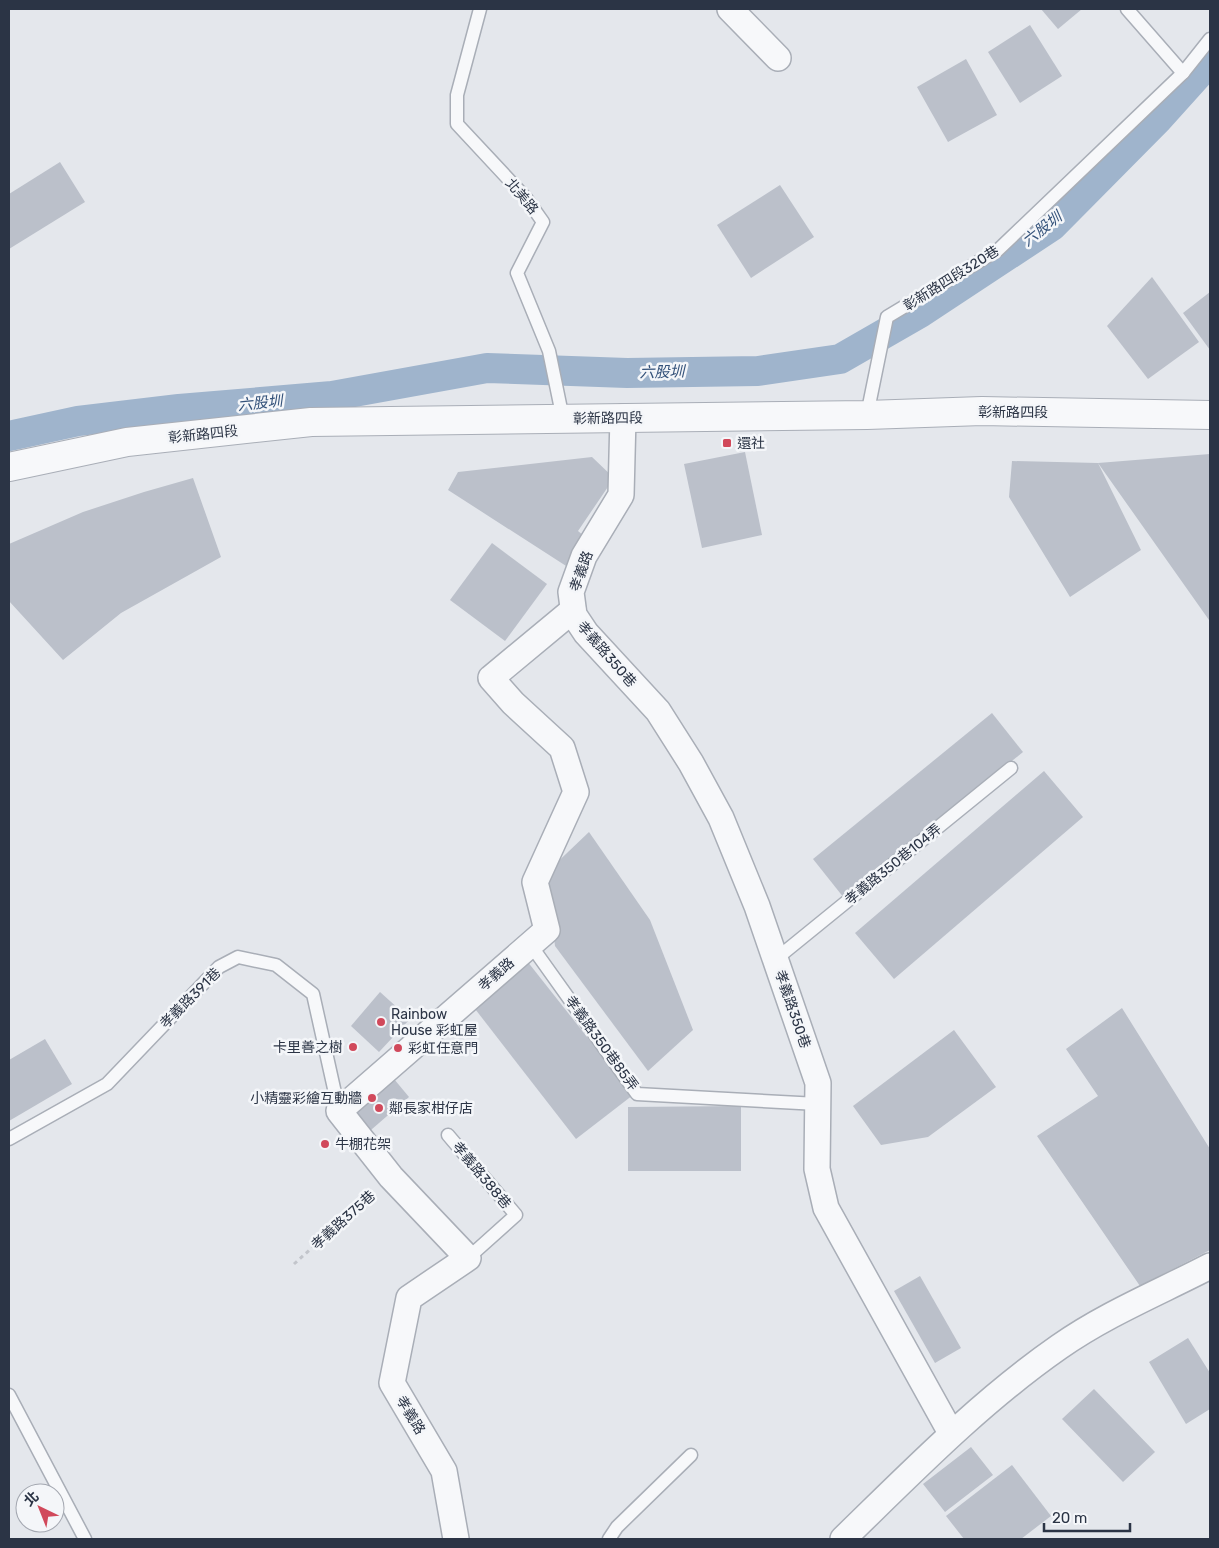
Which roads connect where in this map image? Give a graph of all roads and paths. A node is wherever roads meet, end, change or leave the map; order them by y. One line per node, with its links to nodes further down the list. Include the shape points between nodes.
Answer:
1 (480, 9): 10 (lane, 北美路, via 457,95 457,124 526,198 543,222 517,273 549,352)
2 (730, 9): 5 (street)
3 (1127, 9): 6 (lane)
4 (1210, 39): 6 (lane, 彰新路四段320巷)
5 (778, 58)
6 (1183, 72): 7 (lane, 彰新路四段320巷, via 998,250 887,317)
7 (867, 414): 8 (street, 彰新路四段); 9 (street, 彰新路四段)
8 (1210, 414)
9 (623, 417): 10 (street, 彰新路四段); 12 (street, 孝義路, via 621,495 584,556 571,592)
10 (562, 418): 11 (street, 彰新路四段, via 311,422 128,442)
11 (9, 467)
12 (574, 610): 14 (street, 孝義路, via 491,678 512,703 562,748 576,792 535,882 547,930); 15 (street, 孝義路350巷, via 574,616 586,632 658,711 691,763 721,818)
13 (1011, 768): 15 (lane, 孝義路350巷104弄)
14 (530, 944): 16 (lane, 孝義路350巷85弄, via 637,1094); 17 (street, 孝義路)
15 (776, 959): 16 (street, 孝義路350巷, via 818,1083)
16 (818, 1104): 25 (street, 孝義路350巷, via 817,1169 826,1208)
17 (339, 1111): 19 (lane, 孝義路391巷, via 313,994 276,965 238,956 220,967 107,1084); 20 (street)
18 (448, 1135): 21 (lane, 孝義路388巷, via 516,1215)
19 (9, 1139)
20 (391, 1177): 21 (street); 22 (path, 孝義路375巷)
21 (468, 1258): 27 (street, 孝義路, via 409,1298 392,1383 444,1471)
22 (294, 1264)
23 (1210, 1266): 25 (street, via 1058,1347)
24 (9, 1395): 28 (lane)
25 (951, 1433): 30 (street)
26 (691, 1455): 29 (lane, via 617,1526)
27 (451, 1536)
28 (85, 1539)
29 (609, 1539)
30 (843, 1539)

